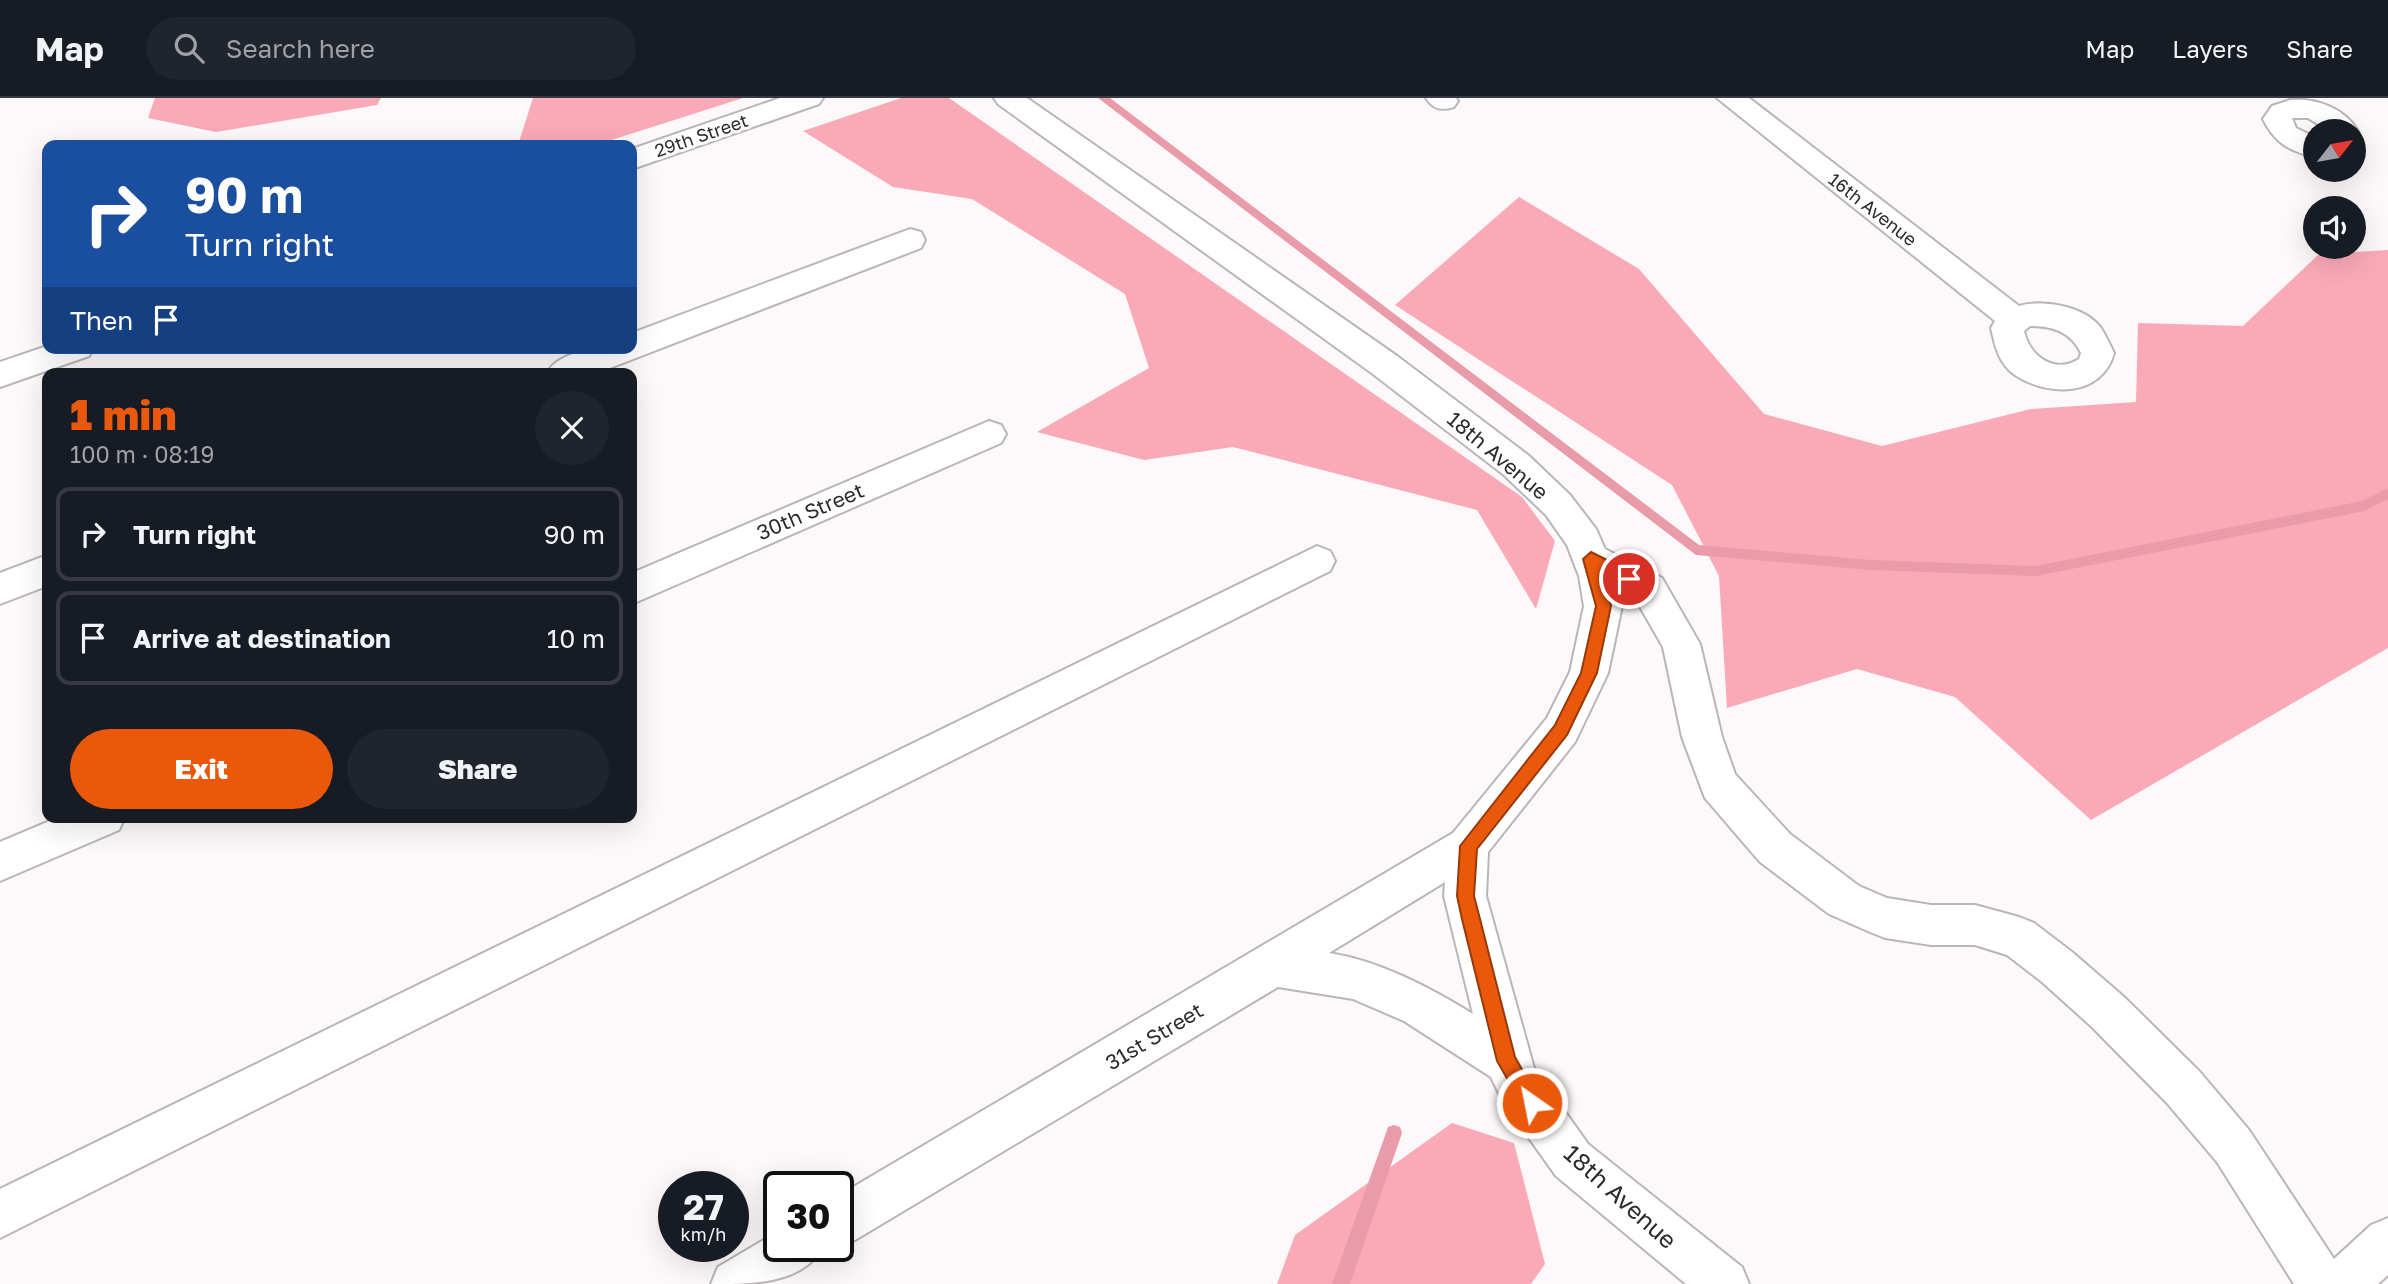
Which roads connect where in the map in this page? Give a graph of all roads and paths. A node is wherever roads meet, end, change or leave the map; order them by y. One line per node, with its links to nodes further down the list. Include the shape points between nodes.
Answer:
1 (809, 98): 7 (street, 29th Street)
2 (1008, 98): 16 (street, 18th Avenue, via 1385,365 1516,466 1558,505 1583,539)
3 (1731, 98): 9 (street, 16th Avenue)
4 (2292, 103): 5 (street); 6 (street, via 2277,120)
5 (2330, 119)
6 (2303, 144)
7 (637, 157)
8 (910, 240): 10 (street)
9 (2015, 320)
10 (637, 344)
11 (59, 354): 14 (street)
12 (611, 354): 13 (street)
13 (576, 368)
14 (0, 374)
15 (989, 434): 19 (street, 30th Street)
16 (1591, 559): 22 (street, 18th Avenue, via 1603,606 1589,673 1561,730); 32 (street, via 1648,589 1681,644 1702,737 1719,785 1775,848 1844,900 1885,918 1975,925 2019,938 2057,967 2183,1087 2233,1146)
17 (1317, 561): 26 (street)
18 (42, 572): 20 (street)
19 (637, 587)
20 (0, 589)
21 (90, 823): 23 (street)
22 (1468, 846): 24 (street, 31st Street, via 1347,916); 25 (street, 18th Avenue, via 1465,896)
23 (0, 862)
24 (1274, 965): 25 (street, 18th Avenue, via 1354,978 1420,1006); 27 (street, 31st Street)
25 (1507, 1061): 31 (street, 18th Avenue, via 1572,1160)
26 (0, 1214)
27 (854, 1214)
28 (2388, 1242): 33 (street)
29 (772, 1262): 30 (street)
30 (735, 1284)
31 (1725, 1284)
32 (2322, 1284)
33 (2342, 1284)

